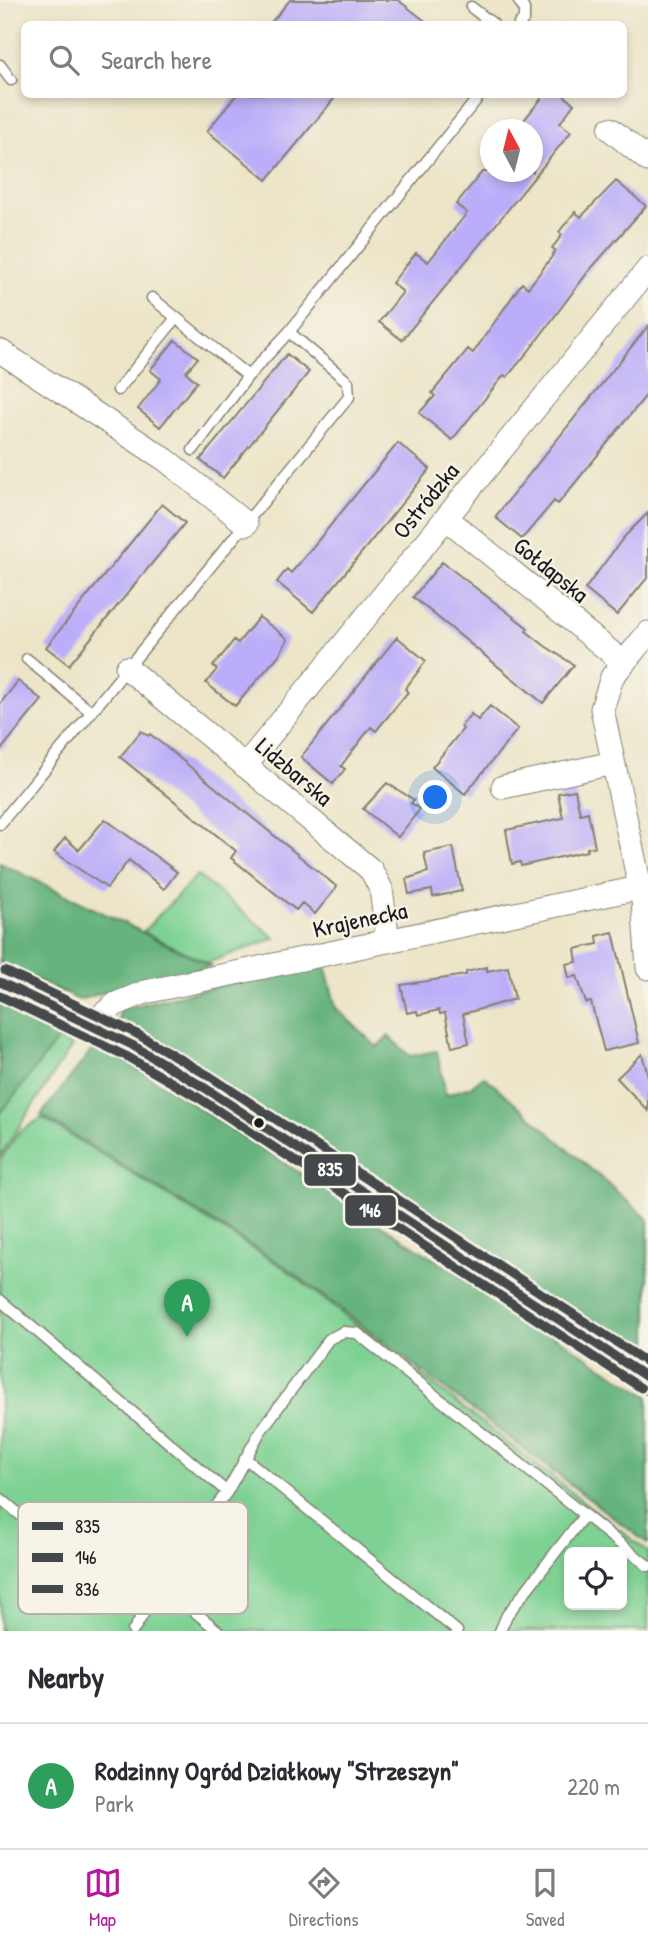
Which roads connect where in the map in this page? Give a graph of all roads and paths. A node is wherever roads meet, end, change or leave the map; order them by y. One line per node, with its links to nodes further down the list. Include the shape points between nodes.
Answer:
1 (517, 0): 4 (lane, via 524,9)
2 (471, 7): 3 (lane)
3 (489, 21)
4 (522, 21)
5 (0, 65): 6 (lane)
6 (11, 80)
7 (478, 98): 13 (lane)
8 (610, 129): 9 (street)
9 (648, 160)
10 (648, 269): 18 (street, Ostródzka)
11 (152, 298): 12 (lane)
12 (176, 318): 15 (lane); 16 (lane)
13 (289, 332): 15 (lane); 19 (lane, via 343,377 351,390 341,409)
14 (0, 351): 19 (street, via 166,460)
15 (248, 376): 17 (lane)
16 (118, 390)
17 (192, 450)
18 (446, 518): 22 (street, Gołdapska); 26 (street, Ostródzka)
19 (246, 524): 23 (lane)
20 (648, 633): 22 (street)
21 (27, 659): 24 (lane)
22 (624, 663): 25 (street, via 608,684 602,709)
23 (127, 668): 24 (lane); 26 (street, Lidzbarska)
24 (91, 712): 28 (lane)
25 (613, 763): 27 (street); 29 (street)
26 (245, 766): 30 (street, Lidzbarska, via 371,870 381,889)
27 (503, 787)
28 (0, 824)
29 (644, 887): 30 (street, Krajenecka); 31 (street)
30 (388, 941): 33 (street, Krajenecka, via 135,994)
31 (648, 968)
32 (0, 982): 33 (street)
33 (91, 1024): 35 (street, via 205,1088)
34 (0, 1300): 37 (lane)
35 (648, 1378)
36 (245, 1458): 37 (lane); 41 (lane, via 329,1339 349,1331); 48 (lane)
37 (228, 1492): 39 (lane)
38 (0, 1498): 40 (lane)
39 (220, 1502)
40 (18, 1513)
41 (583, 1517): 42 (lane); 49 (lane, via 507,1615)
42 (648, 1566)
43 (139, 1614): 45 (lane)
44 (197, 1614): 47 (lane)
45 (141, 1616): 46 (lane)
46 (133, 1631)
47 (218, 1631)
48 (457, 1631)
49 (500, 1631)

